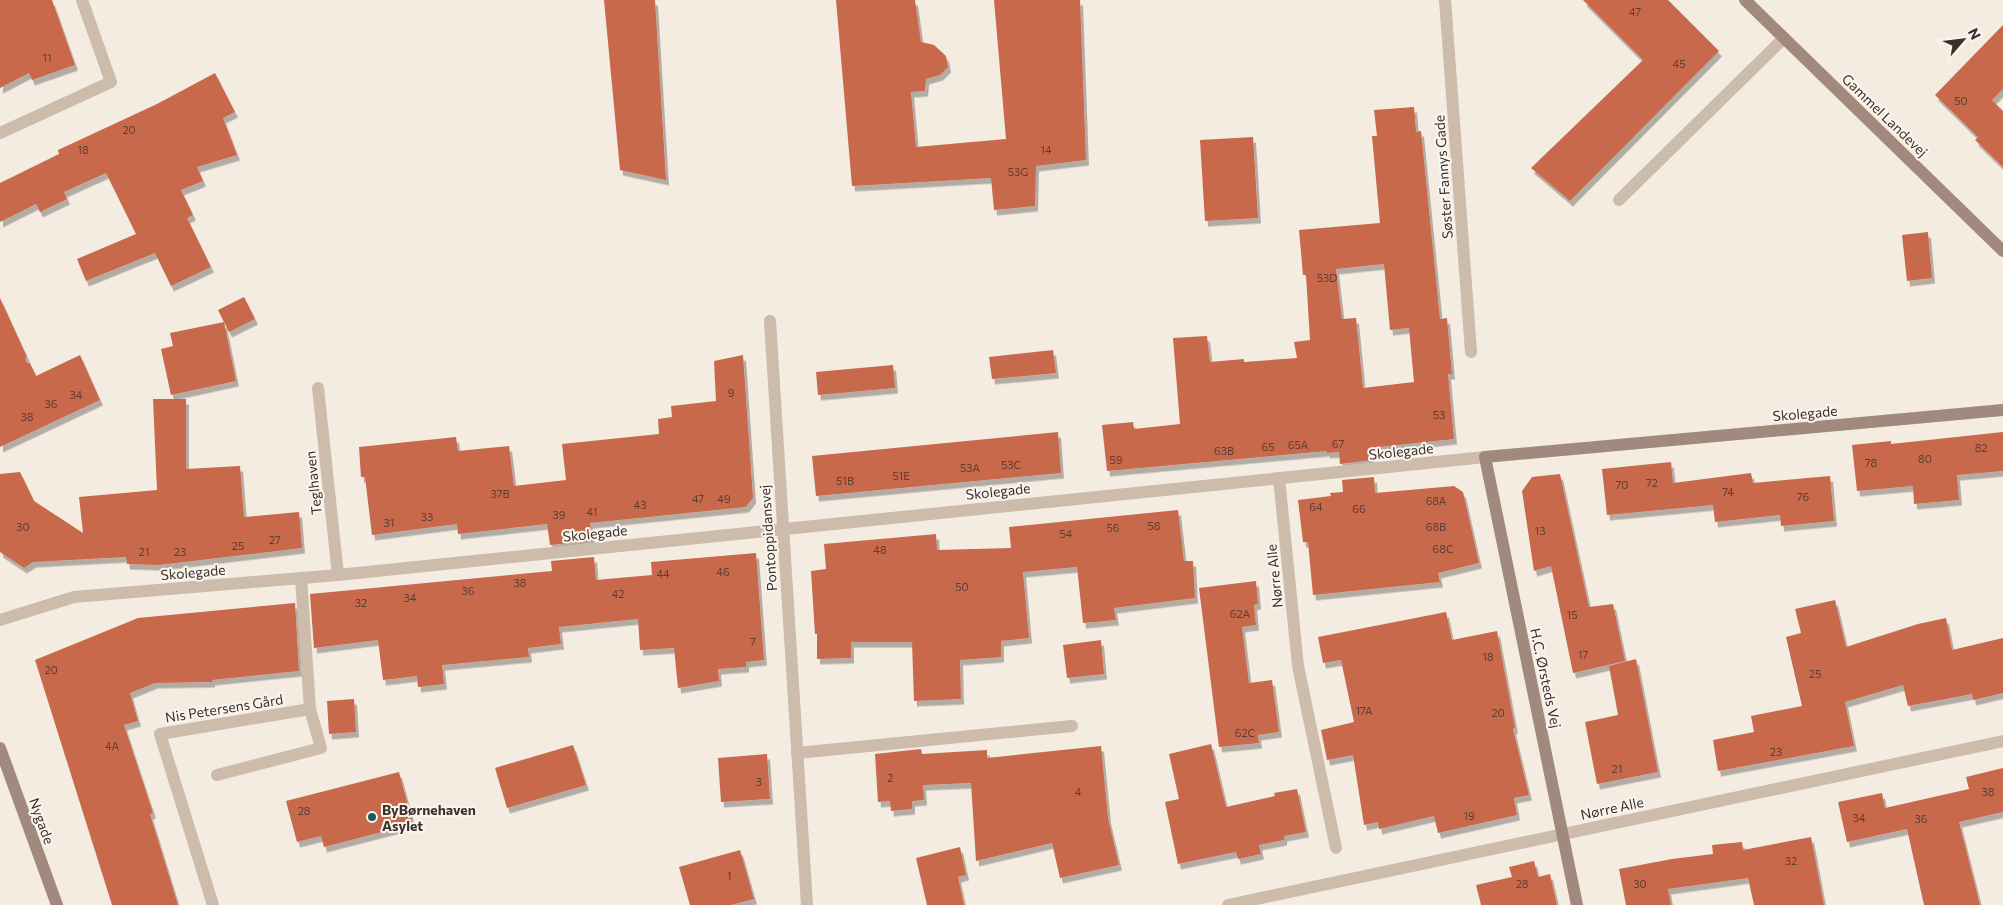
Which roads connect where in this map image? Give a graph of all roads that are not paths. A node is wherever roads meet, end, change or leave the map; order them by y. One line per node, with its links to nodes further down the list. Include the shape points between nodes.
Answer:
1 (82, 0): 5 (street, via 111,82)
2 (1444, 0): 9 (street, Søster Fannys Gade)
3 (1745, 0): 4 (street, Gammel Landevej)
4 (1784, 38): 6 (street); 7 (street, Gammel Landevej)
5 (0, 133)
6 (1619, 200)
7 (2003, 251)
8 (770, 321): 14 (street, Pontoppidansvej)
9 (1471, 352)
10 (318, 388): 15 (street, Teglhaven)
11 (2003, 410): 12 (street, Skolegade)
12 (1485, 457): 13 (street, Skolegade); 24 (street, H.C. Ørsteds Vej)
13 (1279, 478): 14 (street, Skolegade); 25 (street, Nørre Alle, via 1298,666)
14 (783, 528): 15 (street, Skolegade); 22 (street, Pontoppidansvej)
15 (338, 575): 16 (street, Skolegade)
16 (301, 578): 17 (street, Skolegade, via 74,597); 18 (street)
17 (0, 620)
18 (310, 709): 23 (street, via 320,748); 27 (street, Nis Petersens Gård, via 160,734)
19 (1072, 726): 22 (street)
20 (2003, 740): 24 (street, Nørre Alle)
21 (0, 748): 26 (street, Nygade)
22 (797, 753): 28 (street, Pontoppidansvej)
23 (217, 775)
24 (1562, 834): 29 (street, Nørre Alle); 30 (street, H.C. Ørsteds Vej)
25 (1336, 848)
26 (56, 905)
27 (213, 905)
28 (807, 905)
29 (1228, 905)
30 (1576, 905)

